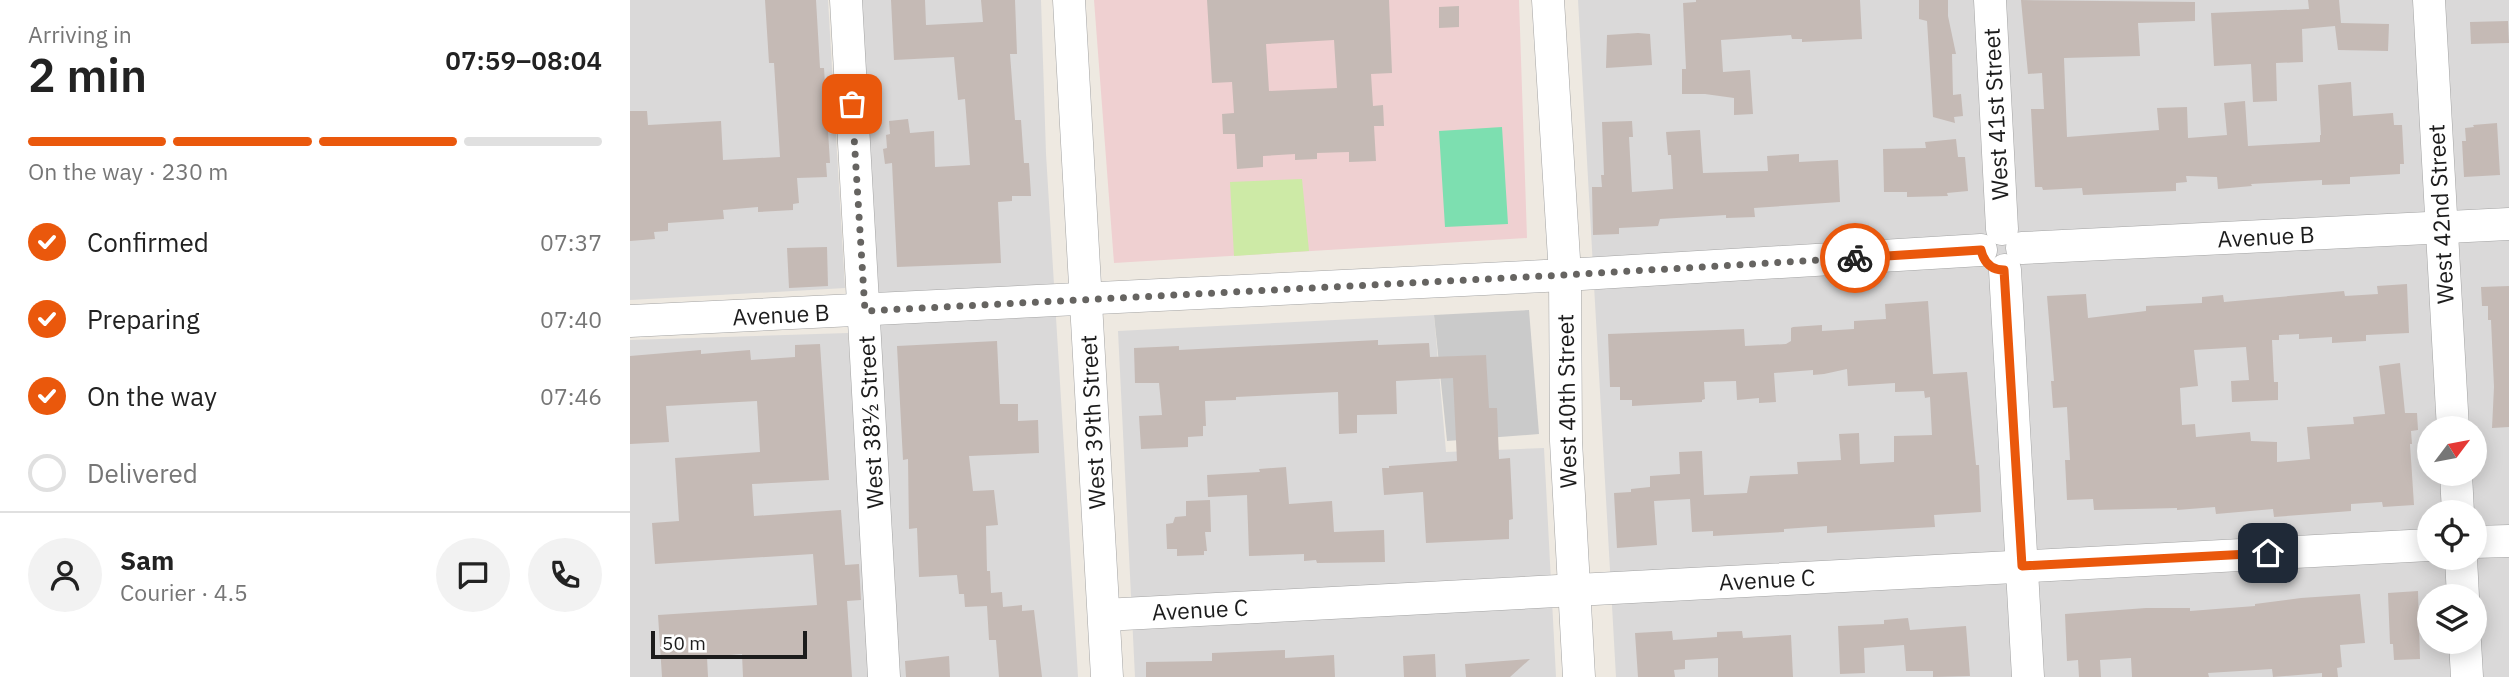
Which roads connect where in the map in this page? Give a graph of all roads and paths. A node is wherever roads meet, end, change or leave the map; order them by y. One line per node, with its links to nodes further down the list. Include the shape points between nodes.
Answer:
1 (846, 0): 11 (street, West 38½ Street)
2 (1069, 0): 10 (street, West 39th Street)
3 (1548, 0): 9 (street, West 40th Street)
4 (1990, 0): 8 (street, West 41st Street)
5 (2429, 0): 7 (street, West 42nd Street)
6 (2509, 224): 7 (street, Avenue B)
7 (2442, 228): 8 (street, Avenue B); 13 (street, West 42nd Street)
8 (2002, 249): 9 (street, Avenue B); 17 (street, West 41st Street)
9 (1564, 275): 10 (street, Avenue B); 18 (street, West 40th Street)
10 (1086, 300): 11 (street, Avenue B); 19 (street, West 39th Street)
11 (865, 311): 12 (street, Avenue B); 21 (street, West 38½ Street)
12 (630, 321)
13 (2452, 416)
14 (2509, 541): 15 (street)
15 (2487, 542)
16 (2417, 546): 17 (street, Avenue C)
17 (2022, 566): 18 (street, Avenue C); 24 (street, West 41st Street)
18 (1574, 590): 19 (street, Avenue C); 23 (street, West 40th Street)
19 (1104, 615): 22 (street, West 39th Street)
20 (2466, 654): 25 (street)
21 (884, 677)
22 (1107, 677)
23 (1579, 677)
24 (2028, 677)
25 (2468, 677)

